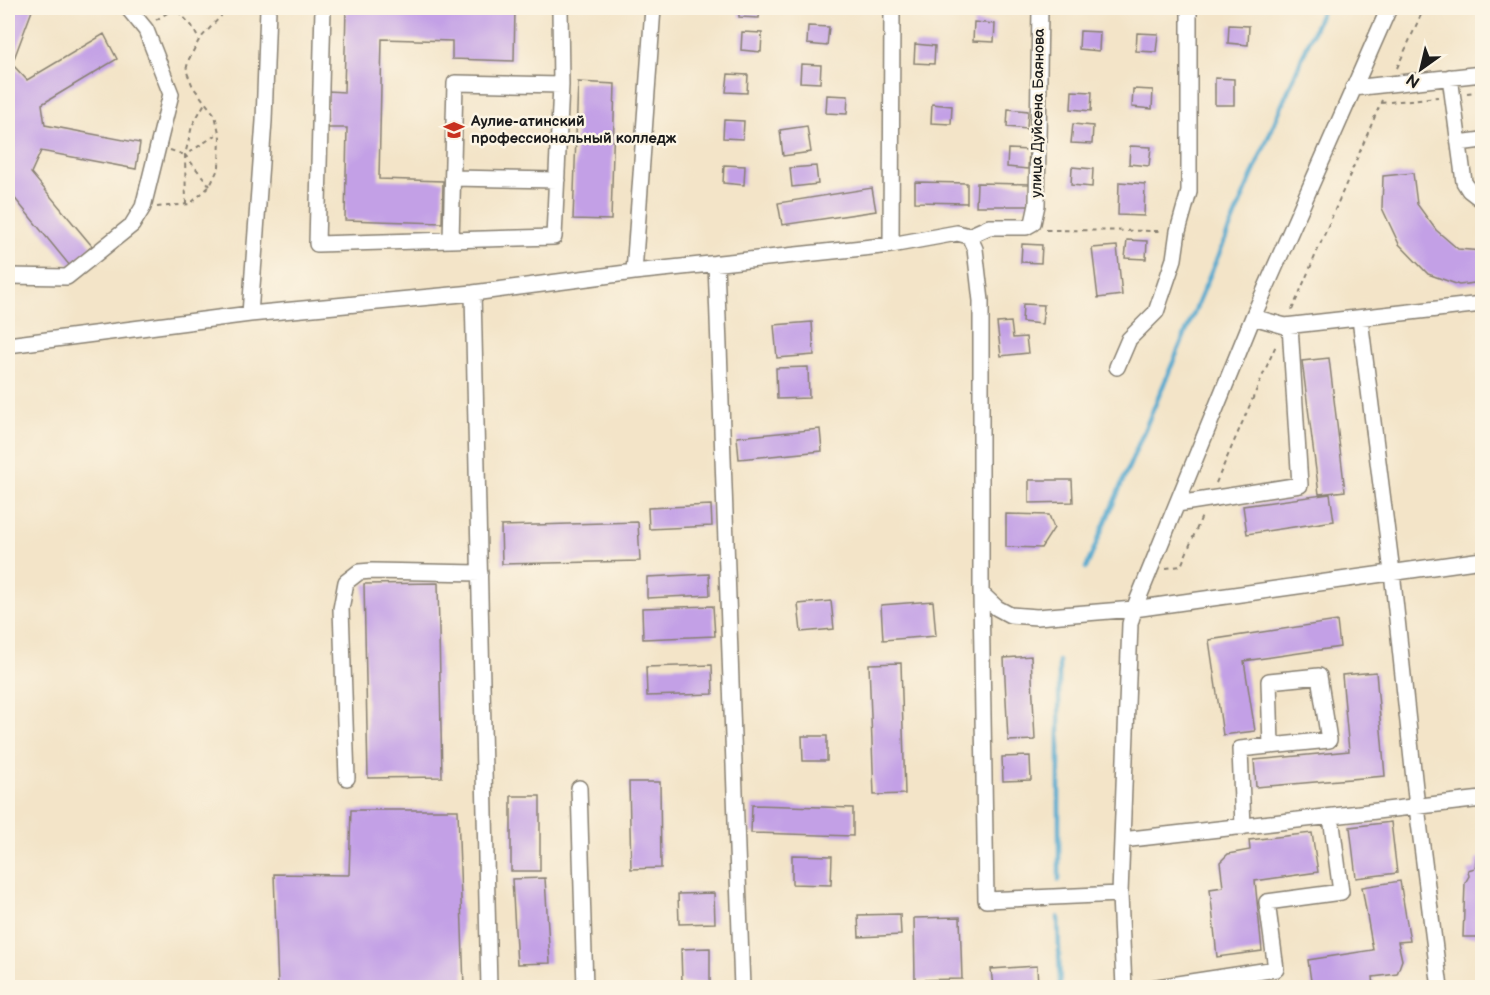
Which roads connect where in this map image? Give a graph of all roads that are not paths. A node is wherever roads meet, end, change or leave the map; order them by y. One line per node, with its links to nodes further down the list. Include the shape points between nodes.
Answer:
1 (128, 8): 24 (street, via 146,30 171,94 142,207 132,225 67,277)
2 (268, 8): 27 (street)
3 (323, 8): 20 (street, via 317,244)
4 (561, 8): 12 (street)
5 (653, 8): 23 (street)
6 (892, 8): 21 (street)
7 (1040, 8): 19 (street, улица Дуйсена Баянова, via 1037,205 1033,223 1026,227 989,227)
8 (1189, 8): 32 (street, via 1189,192 1174,259 1156,312 1129,339)
9 (1389, 8): 13 (street)
10 (1482, 74): 11 (street)
11 (1450, 77): 13 (street); 15 (street)
12 (561, 85): 16 (street, via 455,83); 17 (street)
13 (1353, 88): 28 (street)
14 (1482, 140): 15 (street)
15 (1459, 143): 18 (street, via 1464,182)
16 (453, 178): 17 (street); 20 (street)
17 (557, 180): 20 (street, via 554,237)
18 (1482, 200)
19 (969, 236): 21 (street, via 957,233); 37 (street, via 975,249 981,301)
20 (451, 240)
21 (891, 246): 22 (street)
22 (716, 263): 23 (street); 50 (street)
23 (634, 272): 25 (street)
24 (8, 276)
25 (473, 293): 27 (street); 36 (street)
26 (1482, 304): 29 (street)
27 (250, 314): 31 (street)
28 (1253, 317): 30 (street); 33 (street)
29 (1360, 319): 30 (street); 35 (street)
30 (1288, 326): 33 (street, via 1299,485)
31 (8, 345)
32 (1117, 367)
33 (1177, 504): 38 (street)
34 (1482, 560): 35 (street)
35 (1392, 572): 38 (street); 43 (street)
36 (480, 573): 40 (street, via 372,571 359,572 346,582 341,609); 48 (street)
37 (981, 593): 38 (street, via 1010,615 1037,617); 47 (street, via 986,900)
38 (1134, 609): 46 (street, via 1130,624)
39 (1271, 746): 39 (street, via 1329,740 1318,676 1269,681); 45 (street, via 1240,749)
40 (347, 778)
41 (579, 788): 49 (street)
42 (1482, 800): 43 (street)
43 (1417, 807): 44 (street); 53 (street)
44 (1331, 817): 45 (street); 52 (street, via 1341,892 1267,902 1276,969)
45 (1243, 827): 46 (street)
46 (1122, 840): 47 (street)
47 (1120, 894): 51 (street)
48 (489, 987)
49 (585, 987)
50 (742, 987)
51 (1124, 987)
52 (1150, 987)
53 (1440, 987)

